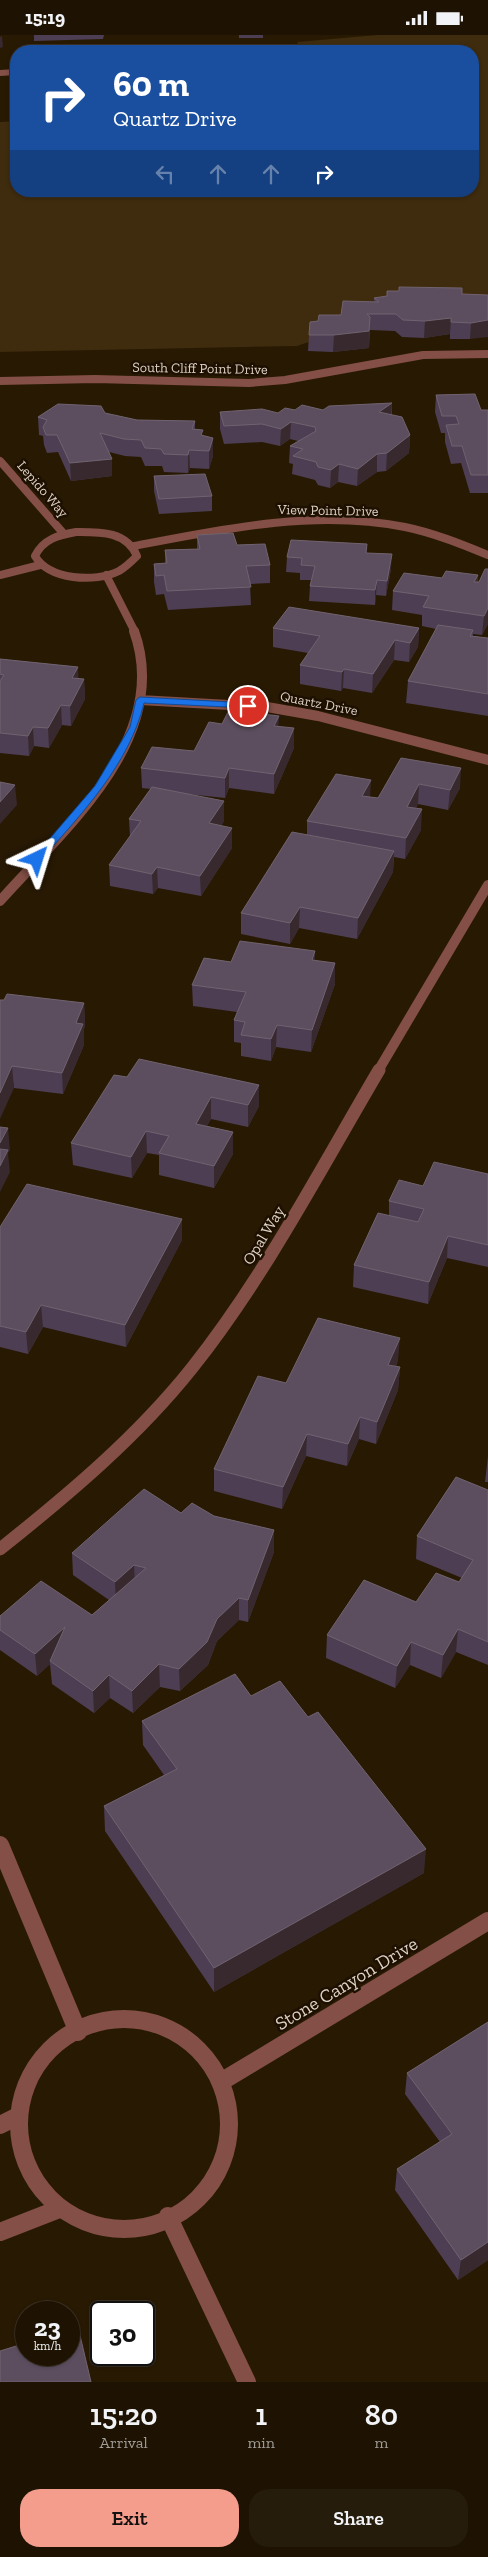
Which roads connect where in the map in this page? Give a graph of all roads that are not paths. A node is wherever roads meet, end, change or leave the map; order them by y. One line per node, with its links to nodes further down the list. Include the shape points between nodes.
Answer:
1 (488, 354): 2 (street, South Cliff Point Drive, via 423,355 286,380 250,383 95,379)
2 (0, 381)
3 (0, 461): 4 (street, Lepido Way)
4 (64, 535): 5 (street, via 112,534); 7 (street, via 46,541 38,548 35,556)
5 (134, 545): 6 (street, View Point Drive, via 251,524 346,521 391,525 438,535); 9 (street, via 137,556 132,564)
6 (488, 555)
7 (40, 565): 8 (street); 9 (street, via 65,576)
8 (0, 575)
9 (106, 575): 10 (street, via 139,645)
10 (140, 700): 11 (street, Quartz Drive, via 292,711 364,726); 13 (street, via 134,727 99,787)
11 (488, 760)
12 (488, 885): 14 (street, Opal Way, via 252,1284 192,1368 137,1430 78,1486)
13 (0, 901)
14 (0, 1549)
15 (0, 1845): 17 (street)
16 (488, 1921): 18 (street, Stone Canyon Drive)
17 (78, 2032): 18 (street, via 112,2021 146,2022 179,2033 206,2053); 19 (street, via 55,2046 36,2067)
18 (224, 2080): 21 (street, via 233,2110 230,2142 218,2172 197,2198)
19 (8, 2121): 20 (street, via 33,2184)
20 (59, 2209): 21 (street, via 93,2224 131,2227); 22 (street)
21 (168, 2217): 23 (street)
22 (0, 2232)
23 (247, 2382)

